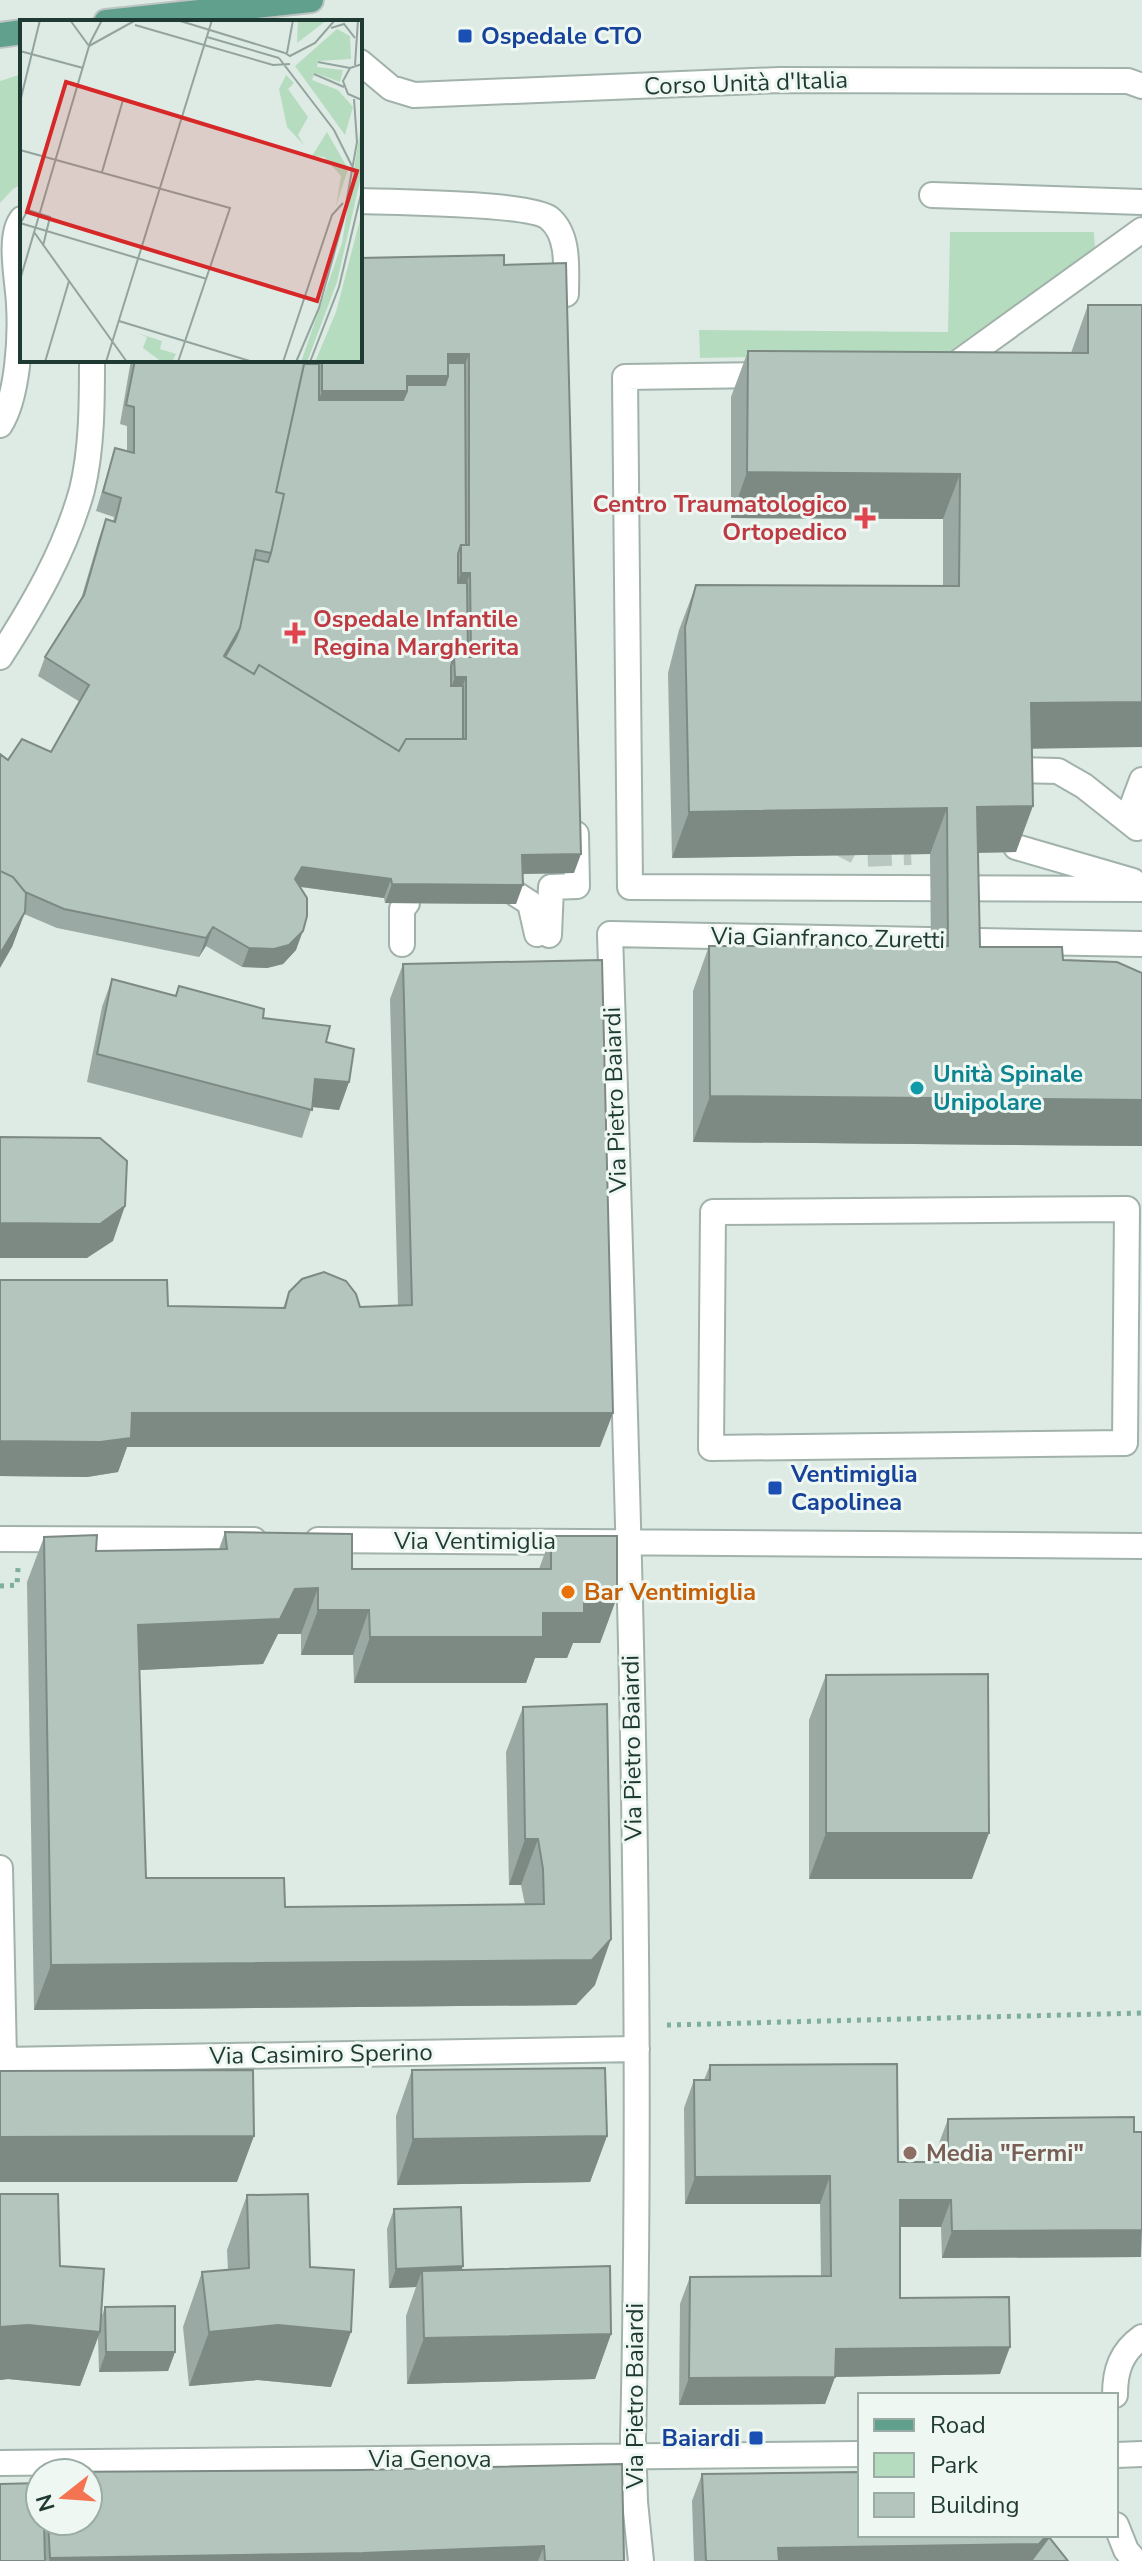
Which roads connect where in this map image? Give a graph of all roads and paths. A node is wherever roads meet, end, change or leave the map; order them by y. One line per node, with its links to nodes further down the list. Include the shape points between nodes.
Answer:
1 (311, 0): 2 (main road)
2 (133, 20)
3 (20, 32): 4 (main road)
4 (0, 35)
5 (362, 64): 6 (street, Corso Unità d'Italia, via 391,88 414,95 779,80 1128,81)
6 (1142, 86)
7 (932, 195): 9 (street)
8 (362, 201): 14 (street, via 517,208 548,217 562,235)
9 (1142, 202)
10 (20, 224): 13 (street, via 15,235)
11 (1142, 230): 16 (street, via 944,373)
12 (20, 307): 18 (street, via 17,362)
13 (20, 307)
14 (567, 315)
15 (92, 362): 19 (street, via 82,488 61,552)
16 (928, 373)
17 (785, 375): 24 (street, via 625,377 630,887)
18 (0, 425)
19 (0, 657)
20 (1014, 770): 21 (street, via 1058,771 1137,828 1133,804)
21 (1142, 780)
22 (576, 812): 25 (street, via 577,886 551,887 543,935 530,903)
23 (1016, 847): 24 (street)
24 (1142, 886)
25 (516, 894)
26 (407, 903): 28 (street, via 402,909)
27 (610, 934): 29 (street, Via Gianfranco Zuretti); 32 (street, Via Pietro Baiardi)
28 (402, 944)
29 (1142, 944)
30 (1134, 1245): 30 (street, via 1127,1209 713,1212 711,1448 1125,1443)
31 (0, 1539): 32 (street, Via Ventimiglia)
32 (629, 1541): 33 (street, Via Ventimiglia); 36 (street, Via Pietro Baiardi)
33 (1142, 1546)
34 (0, 1868): 36 (street, Via Casimiro Sperino, via 4,2060)
35 (1142, 2013): 36 (path)
36 (636, 2037): 42 (street, Via Pietro Baiardi)
37 (1142, 2337): 38 (street, via 1122,2356)
38 (1115, 2393)
39 (858, 2454): 42 (street, Via Genova)
40 (1142, 2454): 41 (street)
41 (1118, 2455)
42 (635, 2457): 43 (street, Via Genova); 45 (street, Via Pietro Baiardi)
43 (0, 2463)
44 (1118, 2530): 46 (street)
45 (641, 2561)
46 (1135, 2561)

